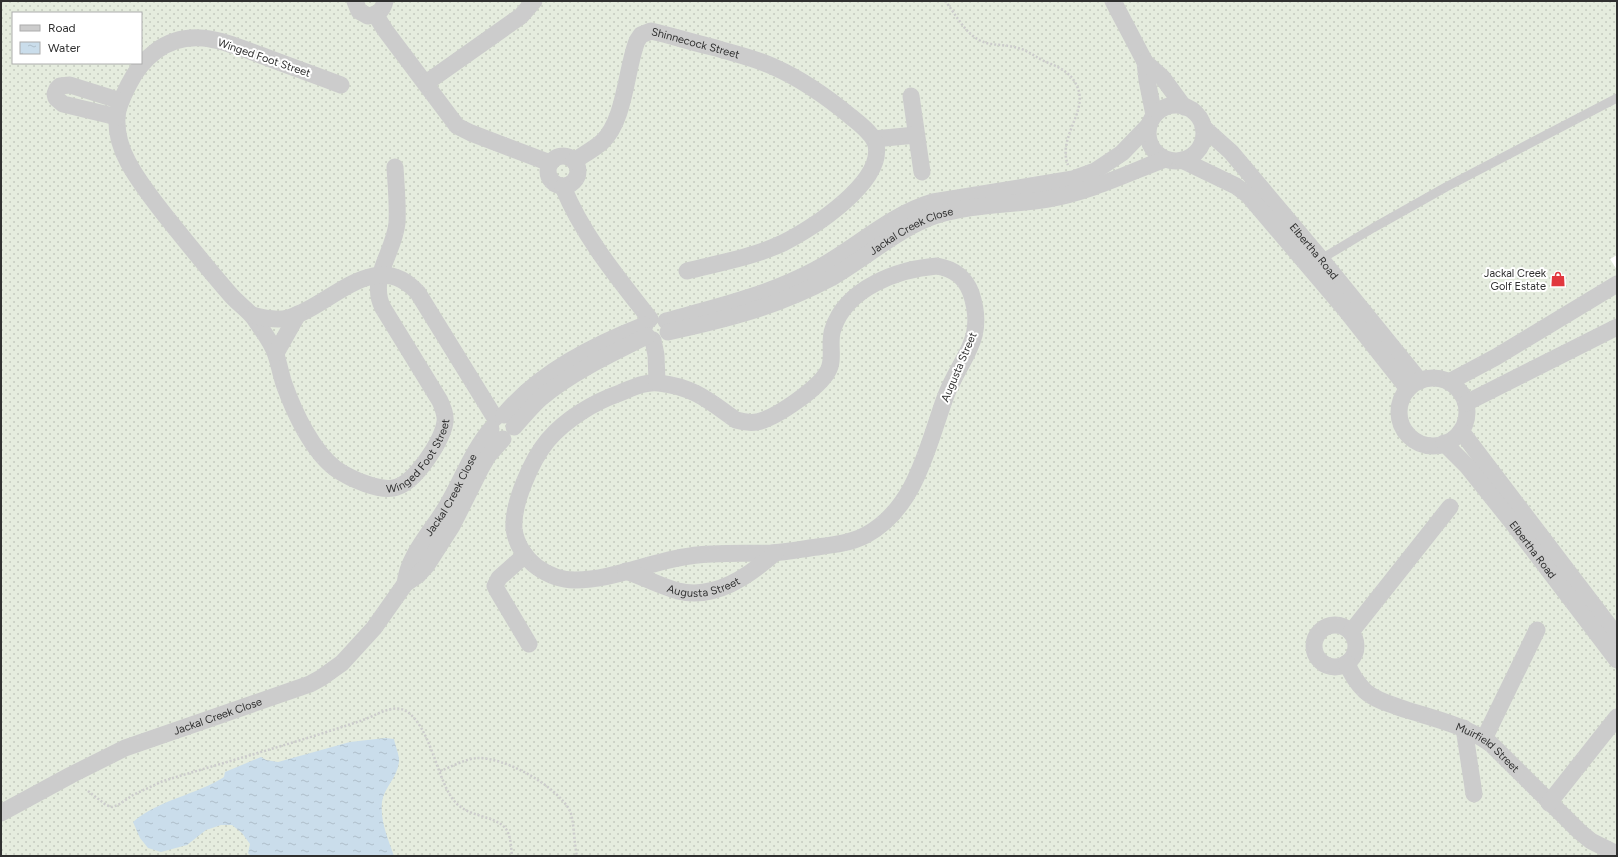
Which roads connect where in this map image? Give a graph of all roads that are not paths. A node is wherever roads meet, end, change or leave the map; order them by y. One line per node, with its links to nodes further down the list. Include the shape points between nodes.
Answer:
1 (355, 1): 4 (street, via 356,7 368,16)
2 (534, 1): 8 (street, via 521,16)
3 (1113, 1): 5 (street)
4 (380, 8): 8 (street, via 386,30)
5 (1145, 62): 12 (street, via 1162,77); 13 (street)
6 (142, 63): 9 (street, Winged Foot Street, via 163,46 175,40 193,37 232,45)
7 (141, 64): 29 (street, Winged Foot Street, via 119,109 120,144 127,161 156,204 230,295)
8 (426, 83): 20 (street, via 460,128)
9 (341, 85)
10 (911, 96): 15 (street)
11 (1617, 98): 24 (lane, via 1446,187)
12 (1184, 107): 13 (street, via 1168,106); 14 (street, via 1193,111)
13 (1152, 120): 17 (street, via 1148,133 1149,141 1155,151); 31 (street, Jackal Creek Close, via 1122,153 1095,171 1073,179 919,206 814,271 758,296)
14 (1203, 127): 18 (street, via 1204,136 1197,152); 24 (street, Elbertha Road, via 1231,152)
15 (916, 135): 16 (street); 22 (street)
16 (874, 139): 19 (street, Shinnecock Street, via 845,112 784,72 756,59 651,31 641,35 637,42 619,109 608,135 597,146); 25 (street, via 876,159 867,179 819,222 782,243)
17 (1165, 158): 18 (street, via 1173,161); 31 (street, Jackal Creek Close, via 1098,186 1070,194 938,215 909,228 832,277 772,305 727,319)
18 (1182, 160): 35 (street, Elbertha Road, via 1236,186 1248,195 1344,308)
19 (574, 161): 20 (street, via 562,156); 23 (street, via 578,167 578,174 570,185)
20 (550, 163): 23 (street, via 548,177 554,184)
21 (395, 167): 26 (street, Winged Foot Street, via 397,223)
22 (922, 172)
23 (563, 187): 31 (street, via 590,238)
24 (1321, 259): 35 (street, Elbertha Road)
25 (687, 271)
26 (380, 276): 28 (street, via 359,280); 32 (street, Winged Foot Street, via 380,303 434,392 445,416 443,429 433,448 416,474 407,482 397,488 377,487 345,474 326,460 298,416 285,386); 37 (street, via 400,279 418,293)
27 (1617, 284): 34 (street, via 1496,357)
28 (298, 314): 29 (street, via 283,319); 32 (street)
29 (252, 315): 32 (street, Winged Foot Street)
30 (1617, 327): 36 (street)
31 (655, 329): 33 (street); 37 (street, Jackal Creek Close, via 559,385 529,409)
32 (276, 354)
33 (657, 382): 41 (street, Augusta Street, via 690,390 736,420 757,422 767,419 813,388 824,376 831,364 830,344 833,327 848,304 870,285 886,278 933,266 948,268 963,279 974,304 976,331 946,395 918,474 903,501 891,517 864,536 843,543); 42 (street, Augusta Street, via 614,395 562,426 550,438 525,479 515,513 514,530)
34 (1449, 382): 35 (street, via 1439,378 1427,378); 36 (street, via 1456,387)
35 (1414, 385): 39 (street, via 1402,398 1399,409 1404,430 1412,439 1422,444 1433,446)
36 (1466, 403): 38 (street, via 1467,413)
37 (501, 426): 54 (street, Jackal Creek Close, via 458,517 427,565 405,584 374,628 331,672 310,684 125,748)
38 (1460, 431): 39 (street); 47 (street, Elbertha Road)
39 (1444, 443): 47 (street, Elbertha Road, via 1467,466)
40 (1450, 507): 45 (street)
41 (775, 553): 43 (street, Augusta Street, via 692,555); 43 (street, Augusta Street, via 743,577 713,591 679,591)
42 (525, 555): 43 (street, Augusta Street, via 541,570 563,579 592,578); 46 (street, via 499,578 495,586)
43 (626, 571)
44 (1537, 630): 51 (street)
45 (1351, 632): 48 (street, via 1355,638 1356,652); 48 (street, via 1338,625 1330,626 1317,635 1315,643 1318,658 1324,663 1339,666)
46 (529, 644)
47 (1614, 646)
48 (1346, 663): 50 (street, Muirfield Street, via 1357,682 1371,695 1387,703)
49 (1617, 717): 53 (street)
50 (1464, 728): 51 (street, Muirfield Street); 52 (street)
51 (1484, 739): 53 (street, Muirfield Street)
52 (1474, 794)
53 (1549, 803): 55 (street, Muirfield Street, via 1591,841)
54 (1, 813)
55 (1617, 854)

